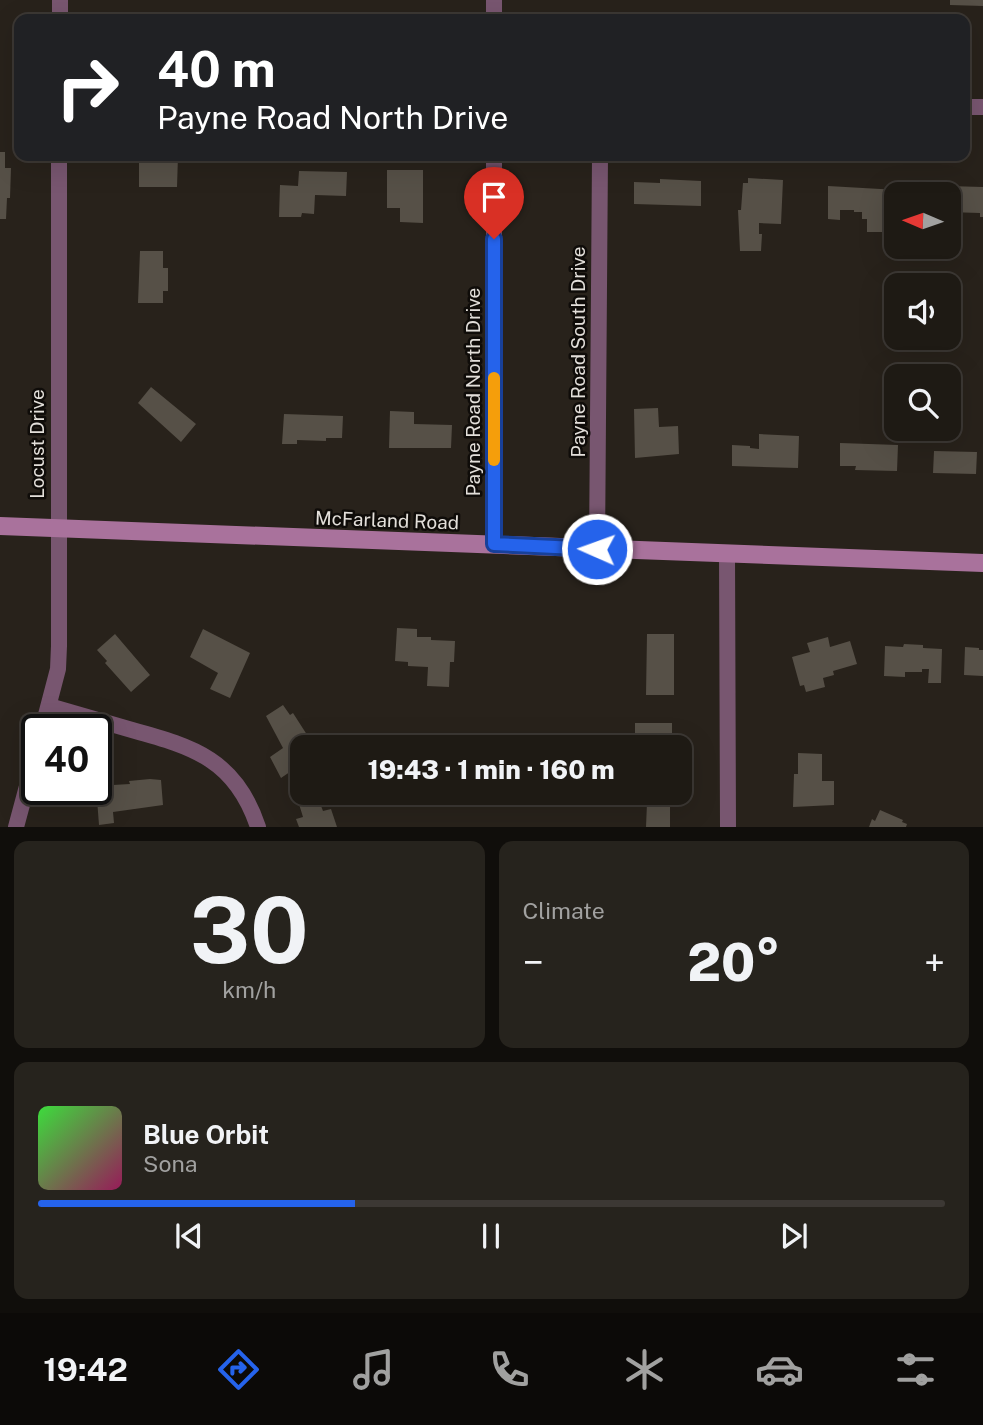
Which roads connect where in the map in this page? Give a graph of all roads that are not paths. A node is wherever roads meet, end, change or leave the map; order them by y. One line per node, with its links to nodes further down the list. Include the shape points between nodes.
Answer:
1 (59, 161): 5 (street, Locust Drive)
2 (494, 161): 6 (street, Payne Road North Drive)
3 (600, 161): 7 (street, Payne Road South Drive)
4 (0, 526): 5 (street, McFarland Road)
5 (58, 528): 6 (street, McFarland Road); 10 (street, Locust Drive, via 58,669)
6 (494, 544): 7 (street, McFarland Road)
7 (597, 549): 8 (street, McFarland Road)
8 (727, 553): 9 (street, McFarland Road); 15 (street)
9 (983, 563)
10 (48, 706): 11 (street, Locust Drive); 14 (street, via 173,741 202,754 233,780 248,800)
11 (46, 714)
12 (22, 805): 13 (street)
13 (16, 827)
14 (258, 827)
15 (728, 827)

